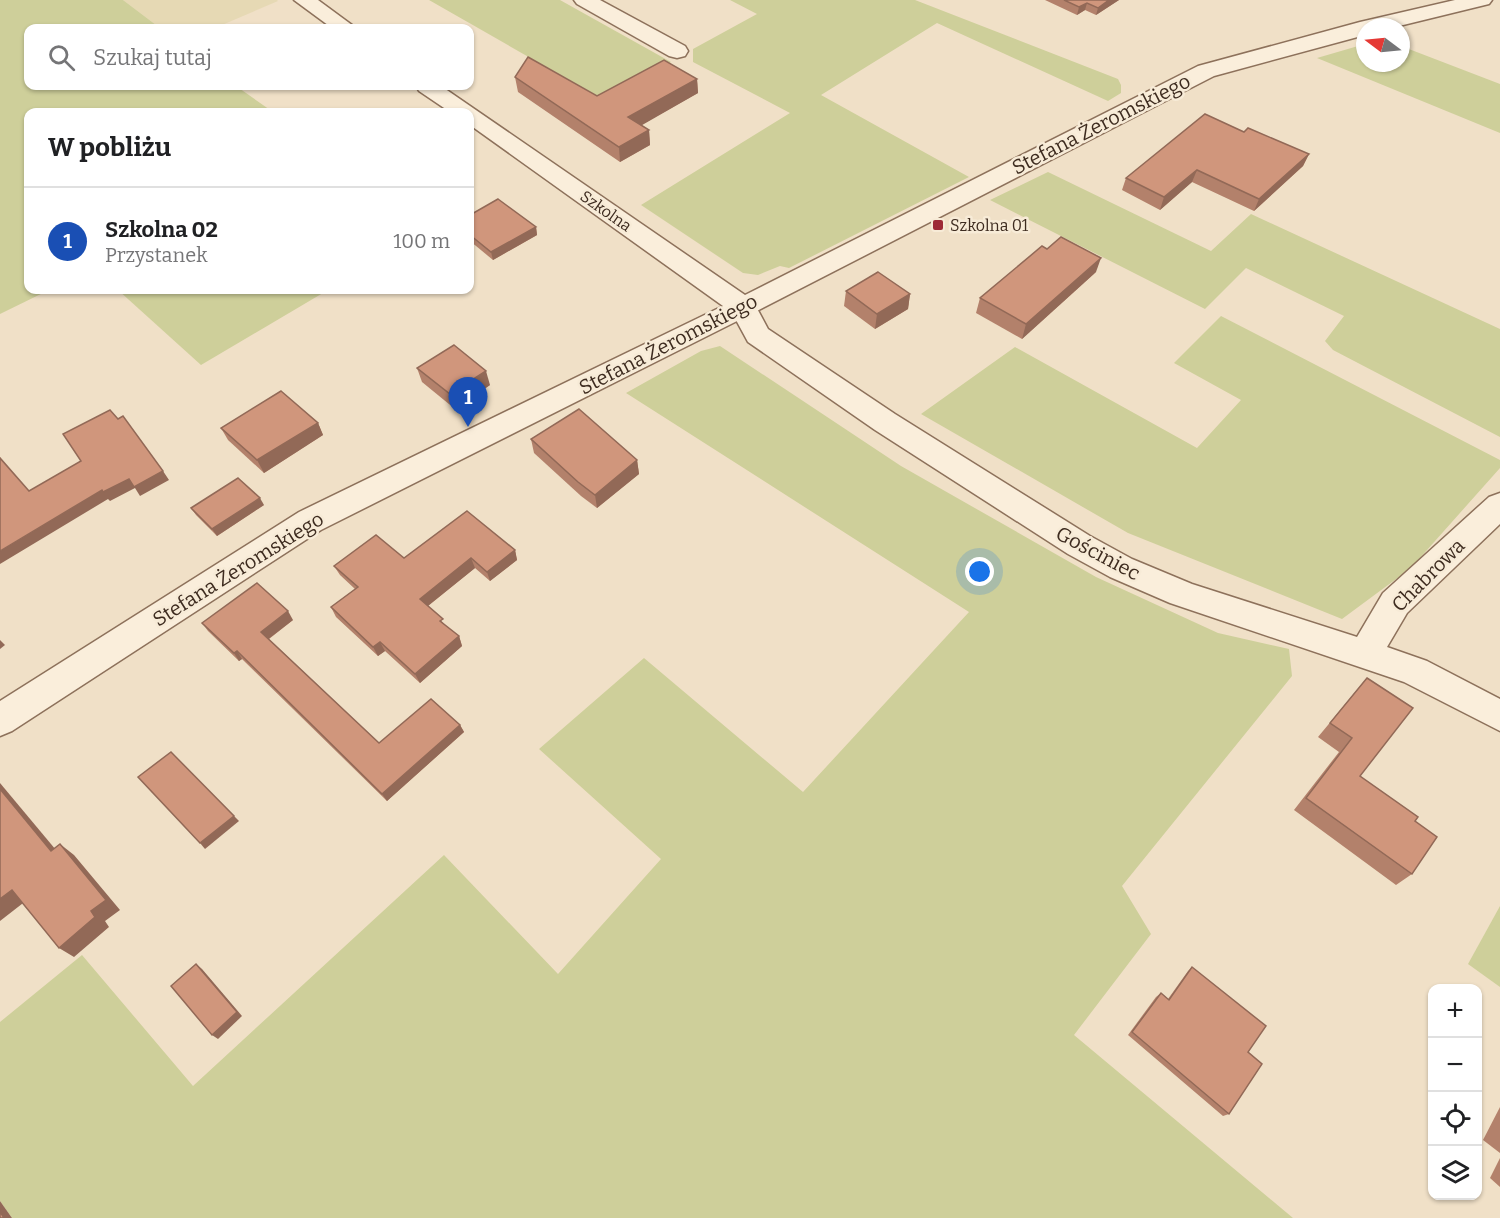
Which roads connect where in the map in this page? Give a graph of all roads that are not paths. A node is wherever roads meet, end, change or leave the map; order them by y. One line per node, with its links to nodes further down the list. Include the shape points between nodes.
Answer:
1 (304, 0): 5 (street)
2 (584, 0): 7 (street)
3 (1482, 0): 4 (street, Stefana Żeromskiego)
4 (1405, 18)
5 (339, 24)
6 (1356, 30): 11 (street, Stefana Żeromskiego, via 1206,71)
7 (677, 51)
8 (433, 90): 9 (street)
9 (459, 108)
10 (474, 119): 11 (street, Szkolna)
11 (743, 307): 13 (street, Gościniec, via 758,335 885,422 1079,545 1182,594); 15 (street, Stefana Żeromskiego, via 310,521)
12 (1500, 505): 13 (street, Chabrowa, via 1395,603)
13 (1366, 653): 14 (street, Gościniec, via 1415,671)
14 (1500, 716)
15 (0, 720)

